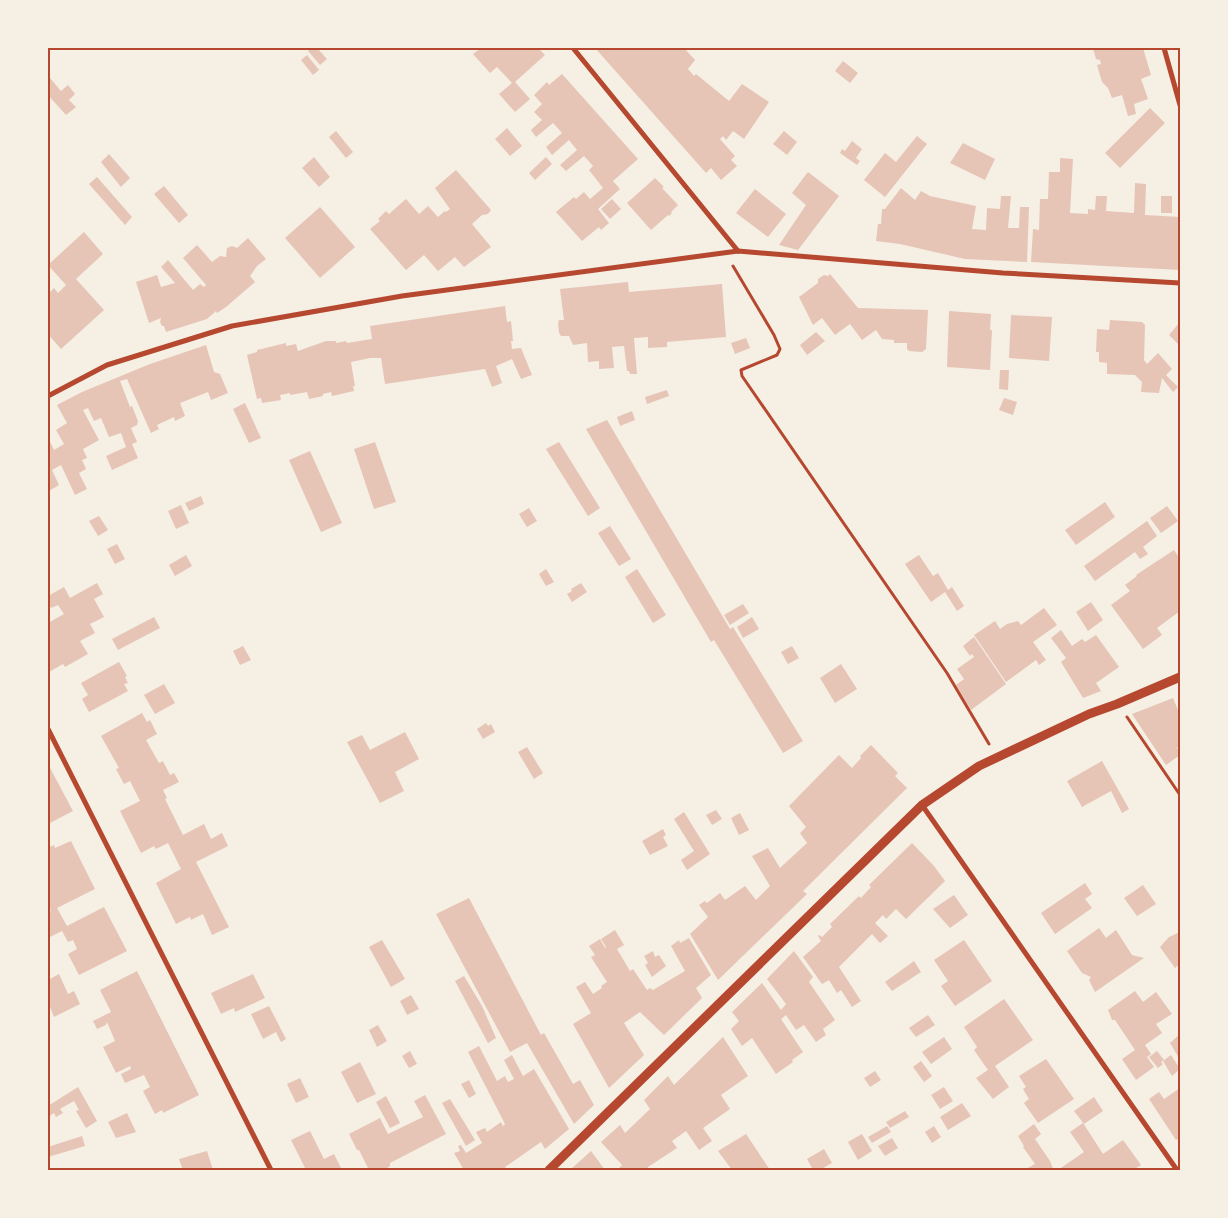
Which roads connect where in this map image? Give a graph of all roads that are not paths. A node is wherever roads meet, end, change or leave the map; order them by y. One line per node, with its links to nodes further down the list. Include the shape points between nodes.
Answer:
1 (573, 48): 4 (street)
2 (1164, 48): 3 (street)
3 (1180, 105)
4 (738, 251): 5 (street, via 1003,274); 6 (street, via 402,296 232,326 107,365)
5 (1180, 283)
6 (48, 396)
7 (1180, 677): 9 (street, via 1089,714 997,757)
8 (48, 729): 10 (street)
9 (922, 805): 11 (street); 12 (street)
10 (271, 1170)
11 (549, 1170)
12 (1177, 1170)

